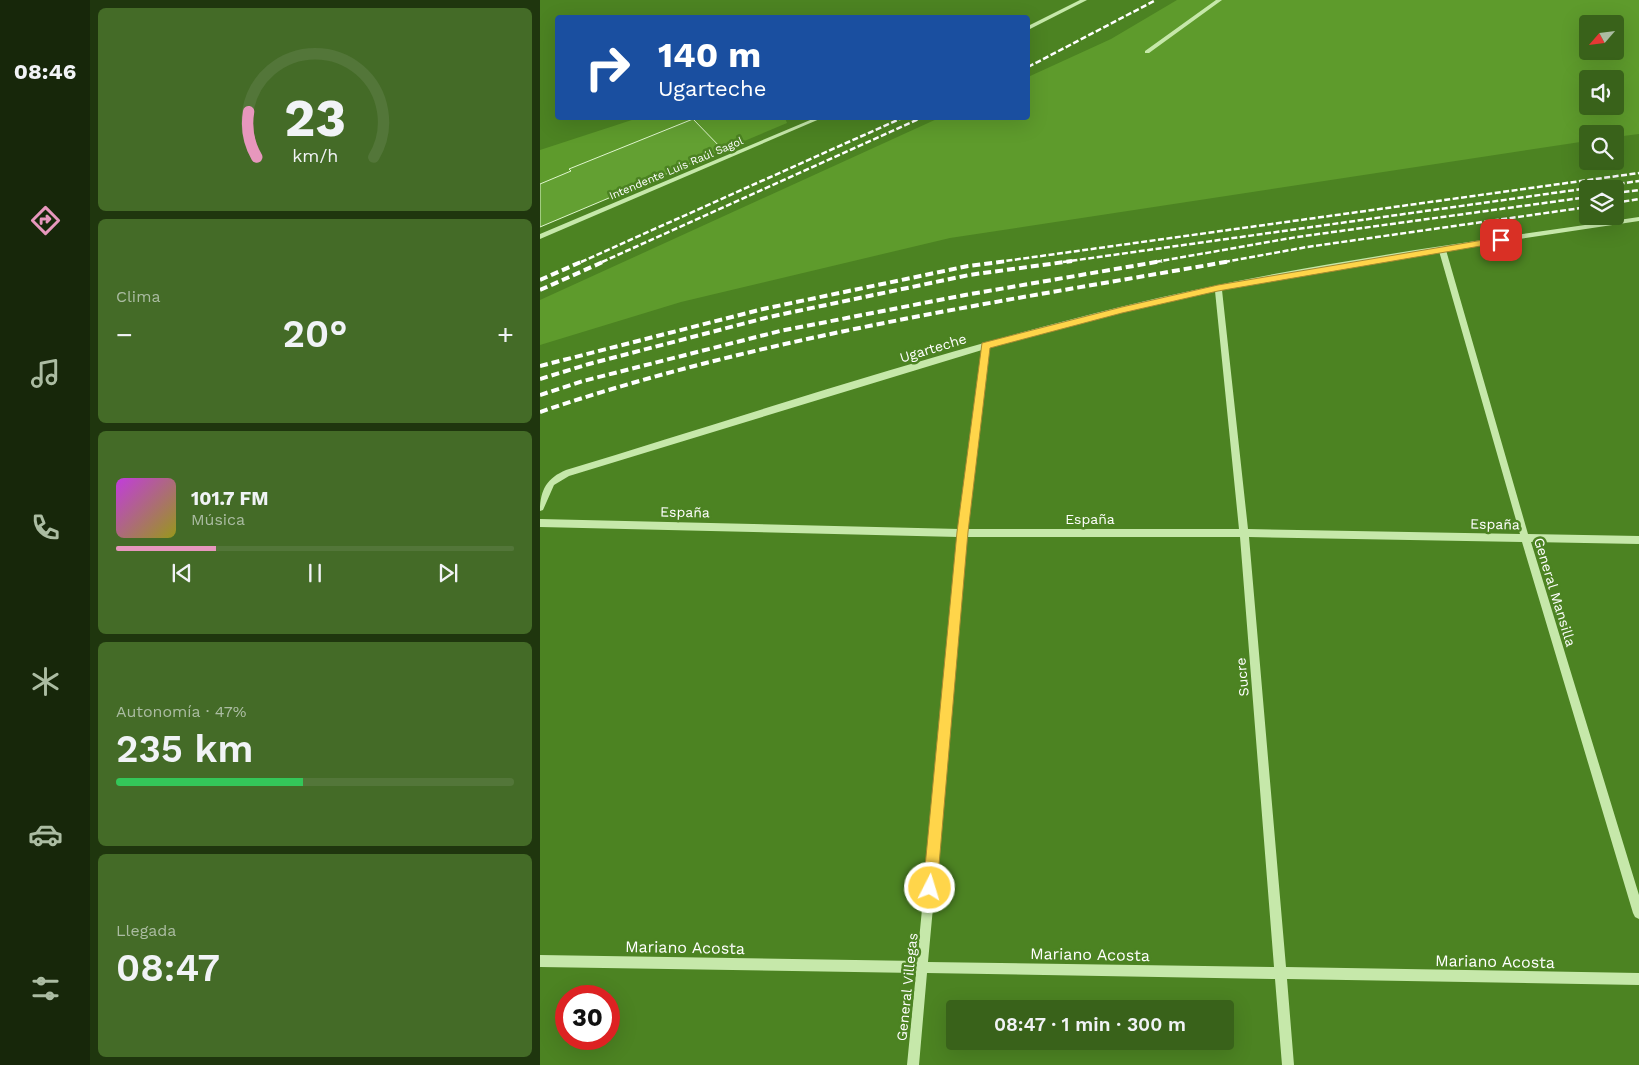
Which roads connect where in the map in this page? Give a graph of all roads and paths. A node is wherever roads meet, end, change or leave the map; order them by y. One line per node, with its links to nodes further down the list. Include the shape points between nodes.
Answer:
1 (1084, 0): 3 (street)
2 (1219, 0): 4 (street)
3 (1030, 27)
4 (1147, 52)
5 (815, 120): 7 (street, Intendente Luis Raúl Sagol)
6 (1639, 219): 8 (street, Ugarteche)
7 (540, 237)
8 (1442, 248): 9 (street, Ugarteche); 16 (street, General Mansilla)
9 (1218, 288): 10 (street, Ugarteche); 15 (street, Sucre)
10 (986, 345): 11 (street, Ugarteche); 14 (street, General Villegas)
11 (566, 473): 12 (street, via 551,483)
12 (540, 507)
13 (540, 522): 14 (street, España)
14 (963, 532): 15 (street, España); 20 (street, General Villegas)
15 (1244, 533): 16 (street, España); 21 (street, Sucre)
16 (1525, 538): 17 (street, España); 18 (street, General Mansilla)
17 (1639, 540)
18 (1639, 913)
19 (540, 961): 20 (street, Mariano Acosta)
20 (923, 967): 21 (street, Mariano Acosta); 23 (street, General Villegas)
21 (1281, 974): 22 (street, Mariano Acosta); 24 (street, Sucre)
22 (1639, 979)
23 (913, 1065)
24 (1288, 1065)

